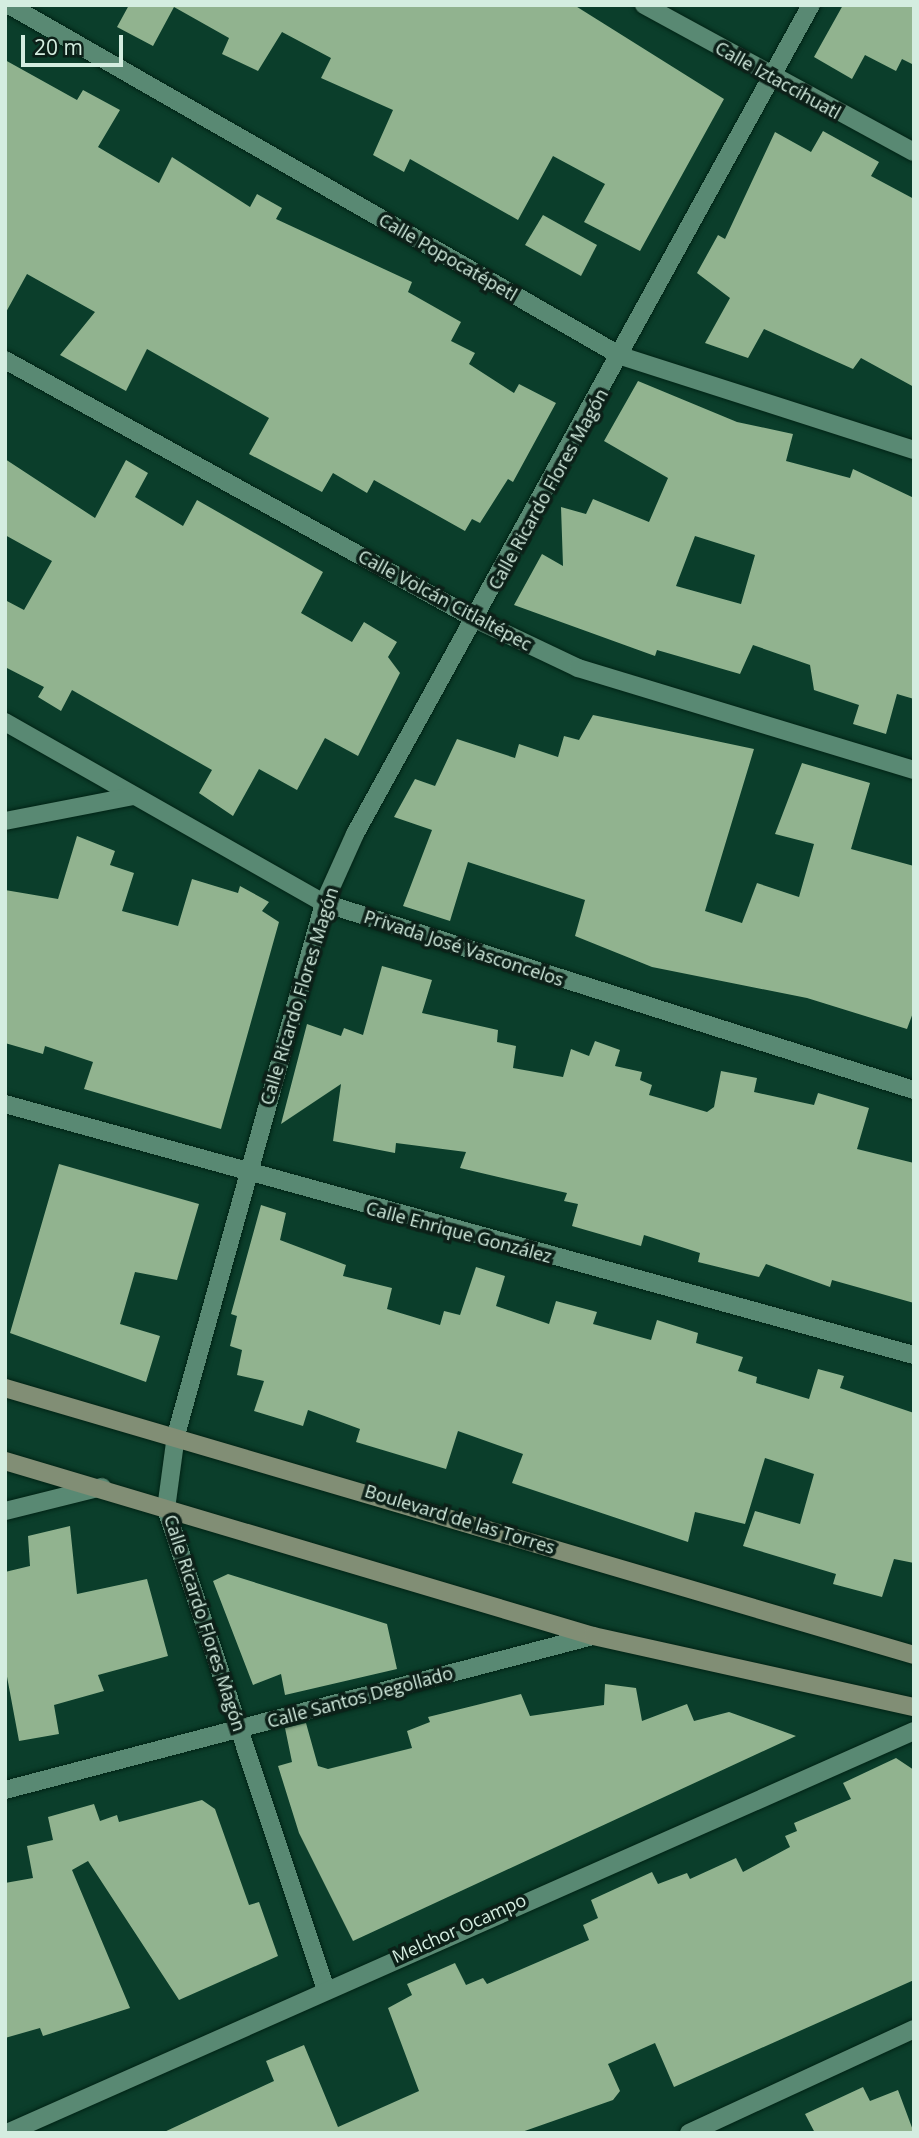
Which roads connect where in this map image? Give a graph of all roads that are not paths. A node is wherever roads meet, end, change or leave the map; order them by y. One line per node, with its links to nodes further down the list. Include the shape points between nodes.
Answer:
1 (9, 5): 6 (street, Calle Popocatépetl)
2 (644, 5): 4 (street, Calle Iztaccihuatl)
3 (811, 5): 4 (street, Calle Ricardo Flores Magón)
4 (771, 77): 5 (street, Calle Iztaccihuatl); 6 (street, Calle Ricardo Flores Magón)
5 (914, 152)
6 (621, 356): 8 (street, Calle Popocatépetl); 9 (street, Calle Ricardo Flores Magón)
7 (5, 360): 9 (street, Calle Volcán Citlaltépec)
8 (914, 450)
9 (477, 620): 11 (street, Calle Volcán Citlaltépec, via 578,668); 14 (street, Calle Ricardo Flores Magón)
10 (5, 722): 12 (street, Privada José Vasconcelos)
11 (914, 770)
12 (134, 796): 13 (street); 14 (street, Privada José Vasconcelos)
13 (5, 821)
14 (324, 903): 15 (street, Privada José Vasconcelos); 17 (street, Calle Ricardo Flores Magón)
15 (914, 1090)
16 (5, 1104): 17 (street, Calle Enrique González)
17 (244, 1175): 18 (street, Calle Enrique González); 20 (street, Calle Ricardo Flores Magón)
18 (914, 1355)
19 (5, 1388): 20 (street, Boulevard de las Torres)
20 (176, 1435): 23 (street, Calle Ricardo Flores Magón); 26 (street, Boulevard de las Torres)
21 (5, 1461): 22 (street)
22 (102, 1488): 23 (street); 24 (street)
23 (166, 1509): 25 (street); 28 (street, Calle Ricardo Flores Magón)
24 (5, 1511)
25 (593, 1636): 27 (street); 28 (street, Calle Santos Degollado)
26 (914, 1655)
27 (914, 1707)
28 (240, 1729): 30 (street, Calle Santos Degollado); 31 (street, Calle Ricardo Flores Magón)
29 (914, 1731): 31 (street, Melchor Ocampo)
30 (5, 1790)
31 (325, 1987): 33 (street, Melchor Ocampo)
32 (914, 2029): 34 (street)
33 (7, 2133)
34 (689, 2133)

